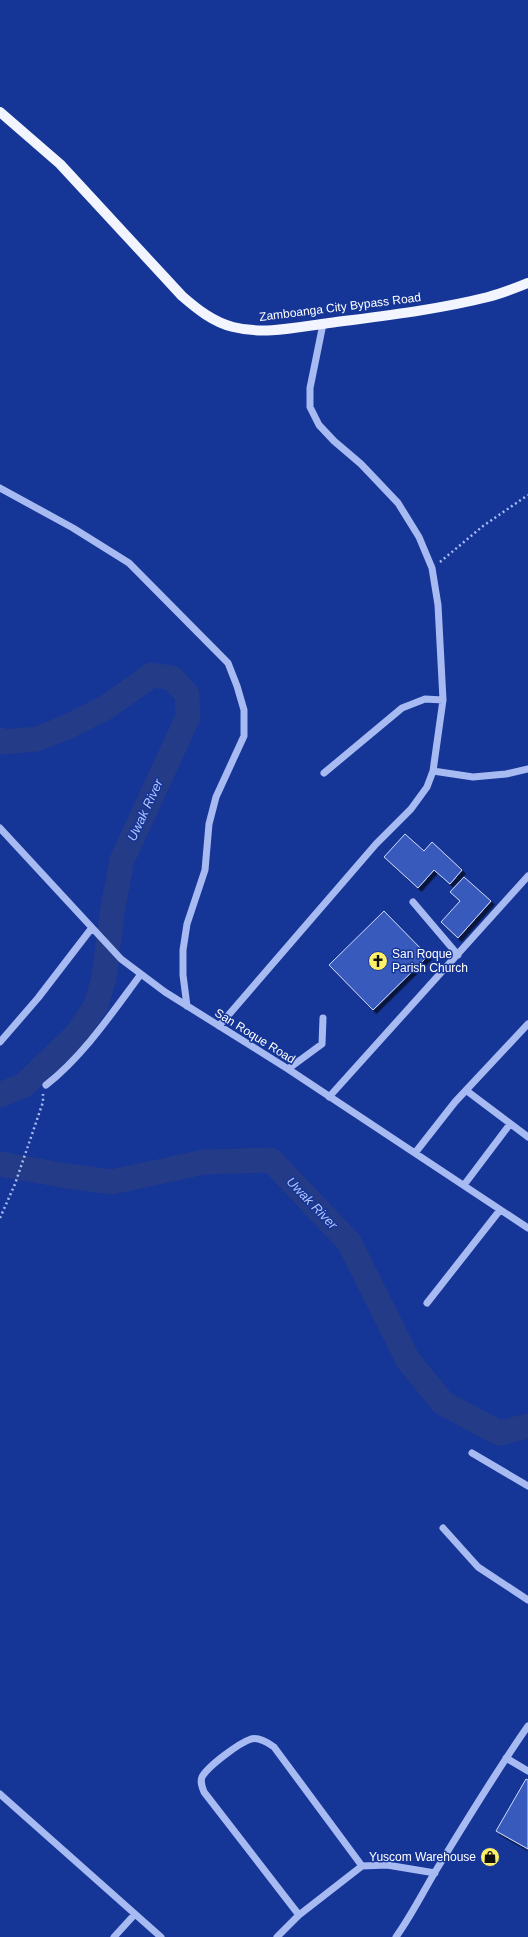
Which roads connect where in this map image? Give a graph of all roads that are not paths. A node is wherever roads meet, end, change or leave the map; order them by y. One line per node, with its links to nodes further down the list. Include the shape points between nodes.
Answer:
1 (0, 112): 3 (main road, Zamboanga City Bypass Road, via 60,164 182,296 200,312 227,325 250,330)
2 (528, 283): 3 (main road, Zamboanga City Bypass Road, via 489,297 403,314)
3 (323, 324): 5 (street, via 310,388 310,407 319,424 334,441 361,464 398,503 419,538 432,568 438,605)
4 (0, 488): 15 (street, via 73,528 129,564 228,663 237,686 244,710 244,736 216,797 209,824 205,870 187,924 183,975)
5 (443, 700): 7 (street); 8 (street, via 425,699 402,708)
6 (528, 769): 7 (street, via 473,777)
7 (433, 771): 18 (street, via 427,787 411,809 376,844)
8 (324, 772)
9 (0, 828): 12 (street, San Roque Road)
10 (528, 876): 13 (street)
11 (413, 902): 13 (street)
12 (91, 929): 14 (street, San Roque Road, via 121,959); 19 (street)
13 (458, 955): 23 (street)
14 (141, 974): 15 (street, San Roque Road); 21 (street, via 66,1069)
15 (187, 1006): 18 (street, San Roque Road)
16 (323, 1018): 20 (street, via 322,1044)
17 (528, 1024): 22 (street)
18 (219, 1026): 20 (street, San Roque Road)
19 (0, 1042)
20 (288, 1069): 23 (street, San Roque Road)
21 (46, 1085)
22 (467, 1091): 24 (street); 26 (street, via 455,1102)
23 (330, 1098): 26 (street, San Roque Road)
24 (510, 1124): 25 (street); 27 (street)
25 (528, 1137)
26 (415, 1153): 27 (street, San Roque Road)
27 (464, 1185): 28 (street, San Roque Road)
28 (500, 1210): 29 (street, San Roque Road); 30 (street)
29 (528, 1228)
30 (427, 1303)
31 (472, 1453): 32 (street)
32 (528, 1486)
33 (443, 1528): 34 (street, via 478,1567)
34 (528, 1600)
35 (528, 1726): 36 (street)
36 (506, 1758): 37 (street); 40 (street)
37 (528, 1771)
38 (0, 1794): 41 (street)
39 (362, 1866): 40 (street, via 387,1865); 42 (street); 42 (street, via 270,1744 259,1739 251,1739 209,1768 202,1778 204,1792)
40 (435, 1873): 46 (street)
41 (135, 1914): 43 (street); 44 (street)
42 (299, 1915): 45 (street)
43 (114, 1937)
44 (161, 1937)
45 (277, 1937)
46 (396, 1937)

